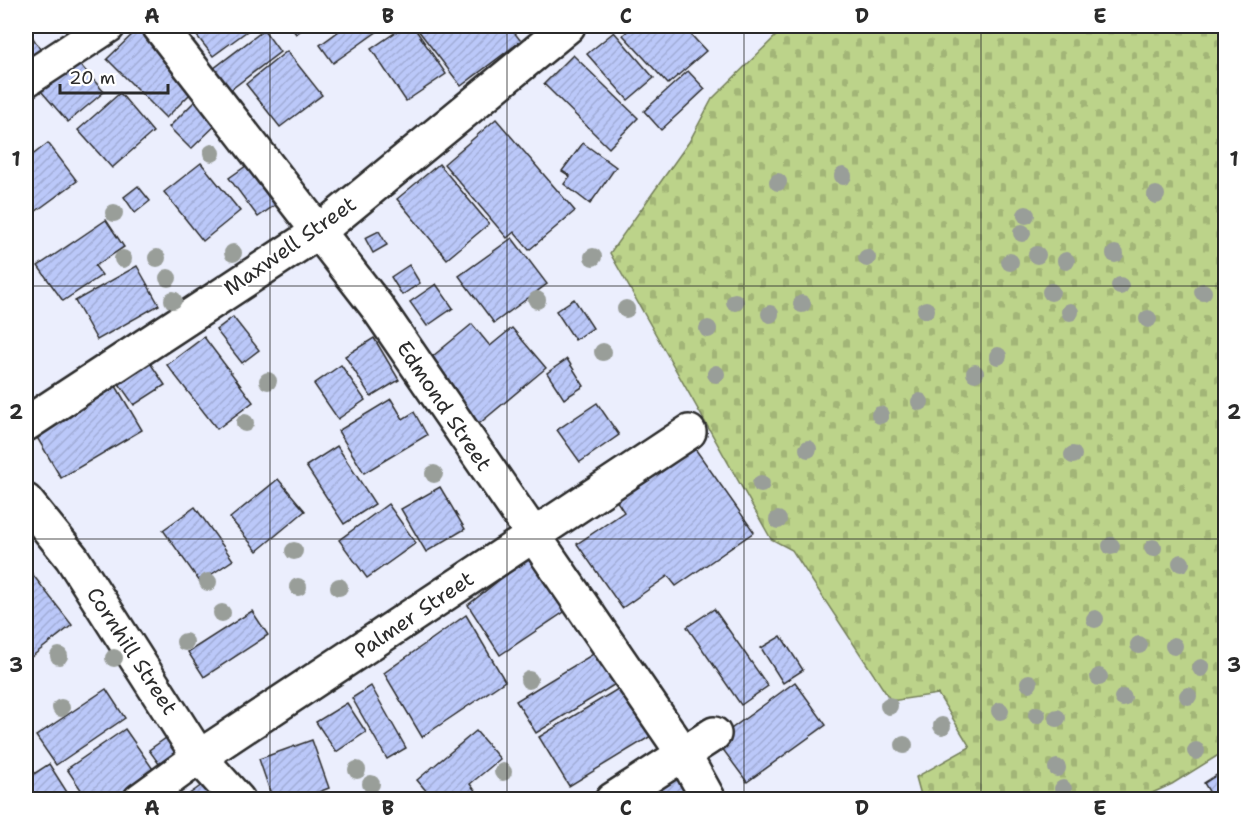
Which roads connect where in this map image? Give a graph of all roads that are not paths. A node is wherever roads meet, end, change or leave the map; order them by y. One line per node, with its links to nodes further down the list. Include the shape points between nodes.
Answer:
1 (108, 26): 4 (street)
2 (159, 26): 5 (street, Edmond Street)
3 (568, 26): 5 (street, Maxwell Street)
4 (26, 80)
5 (318, 232): 6 (street, Maxwell Street); 9 (street, Edmond Street, via 377,307)
6 (26, 424)
7 (689, 432): 9 (street, Palmer Street)
8 (26, 501): 12 (street, Cornhill Street, via 72,558)
9 (532, 536): 11 (street, Edmond Street); 12 (street, Palmer Street)
10 (714, 734): 11 (street)
11 (683, 753): 15 (street); 16 (street, Edmond Street)
12 (199, 757): 13 (street, Palmer Street); 14 (street, Cornhill Street)
13 (140, 800)
14 (238, 800)
15 (612, 800)
16 (709, 800)

